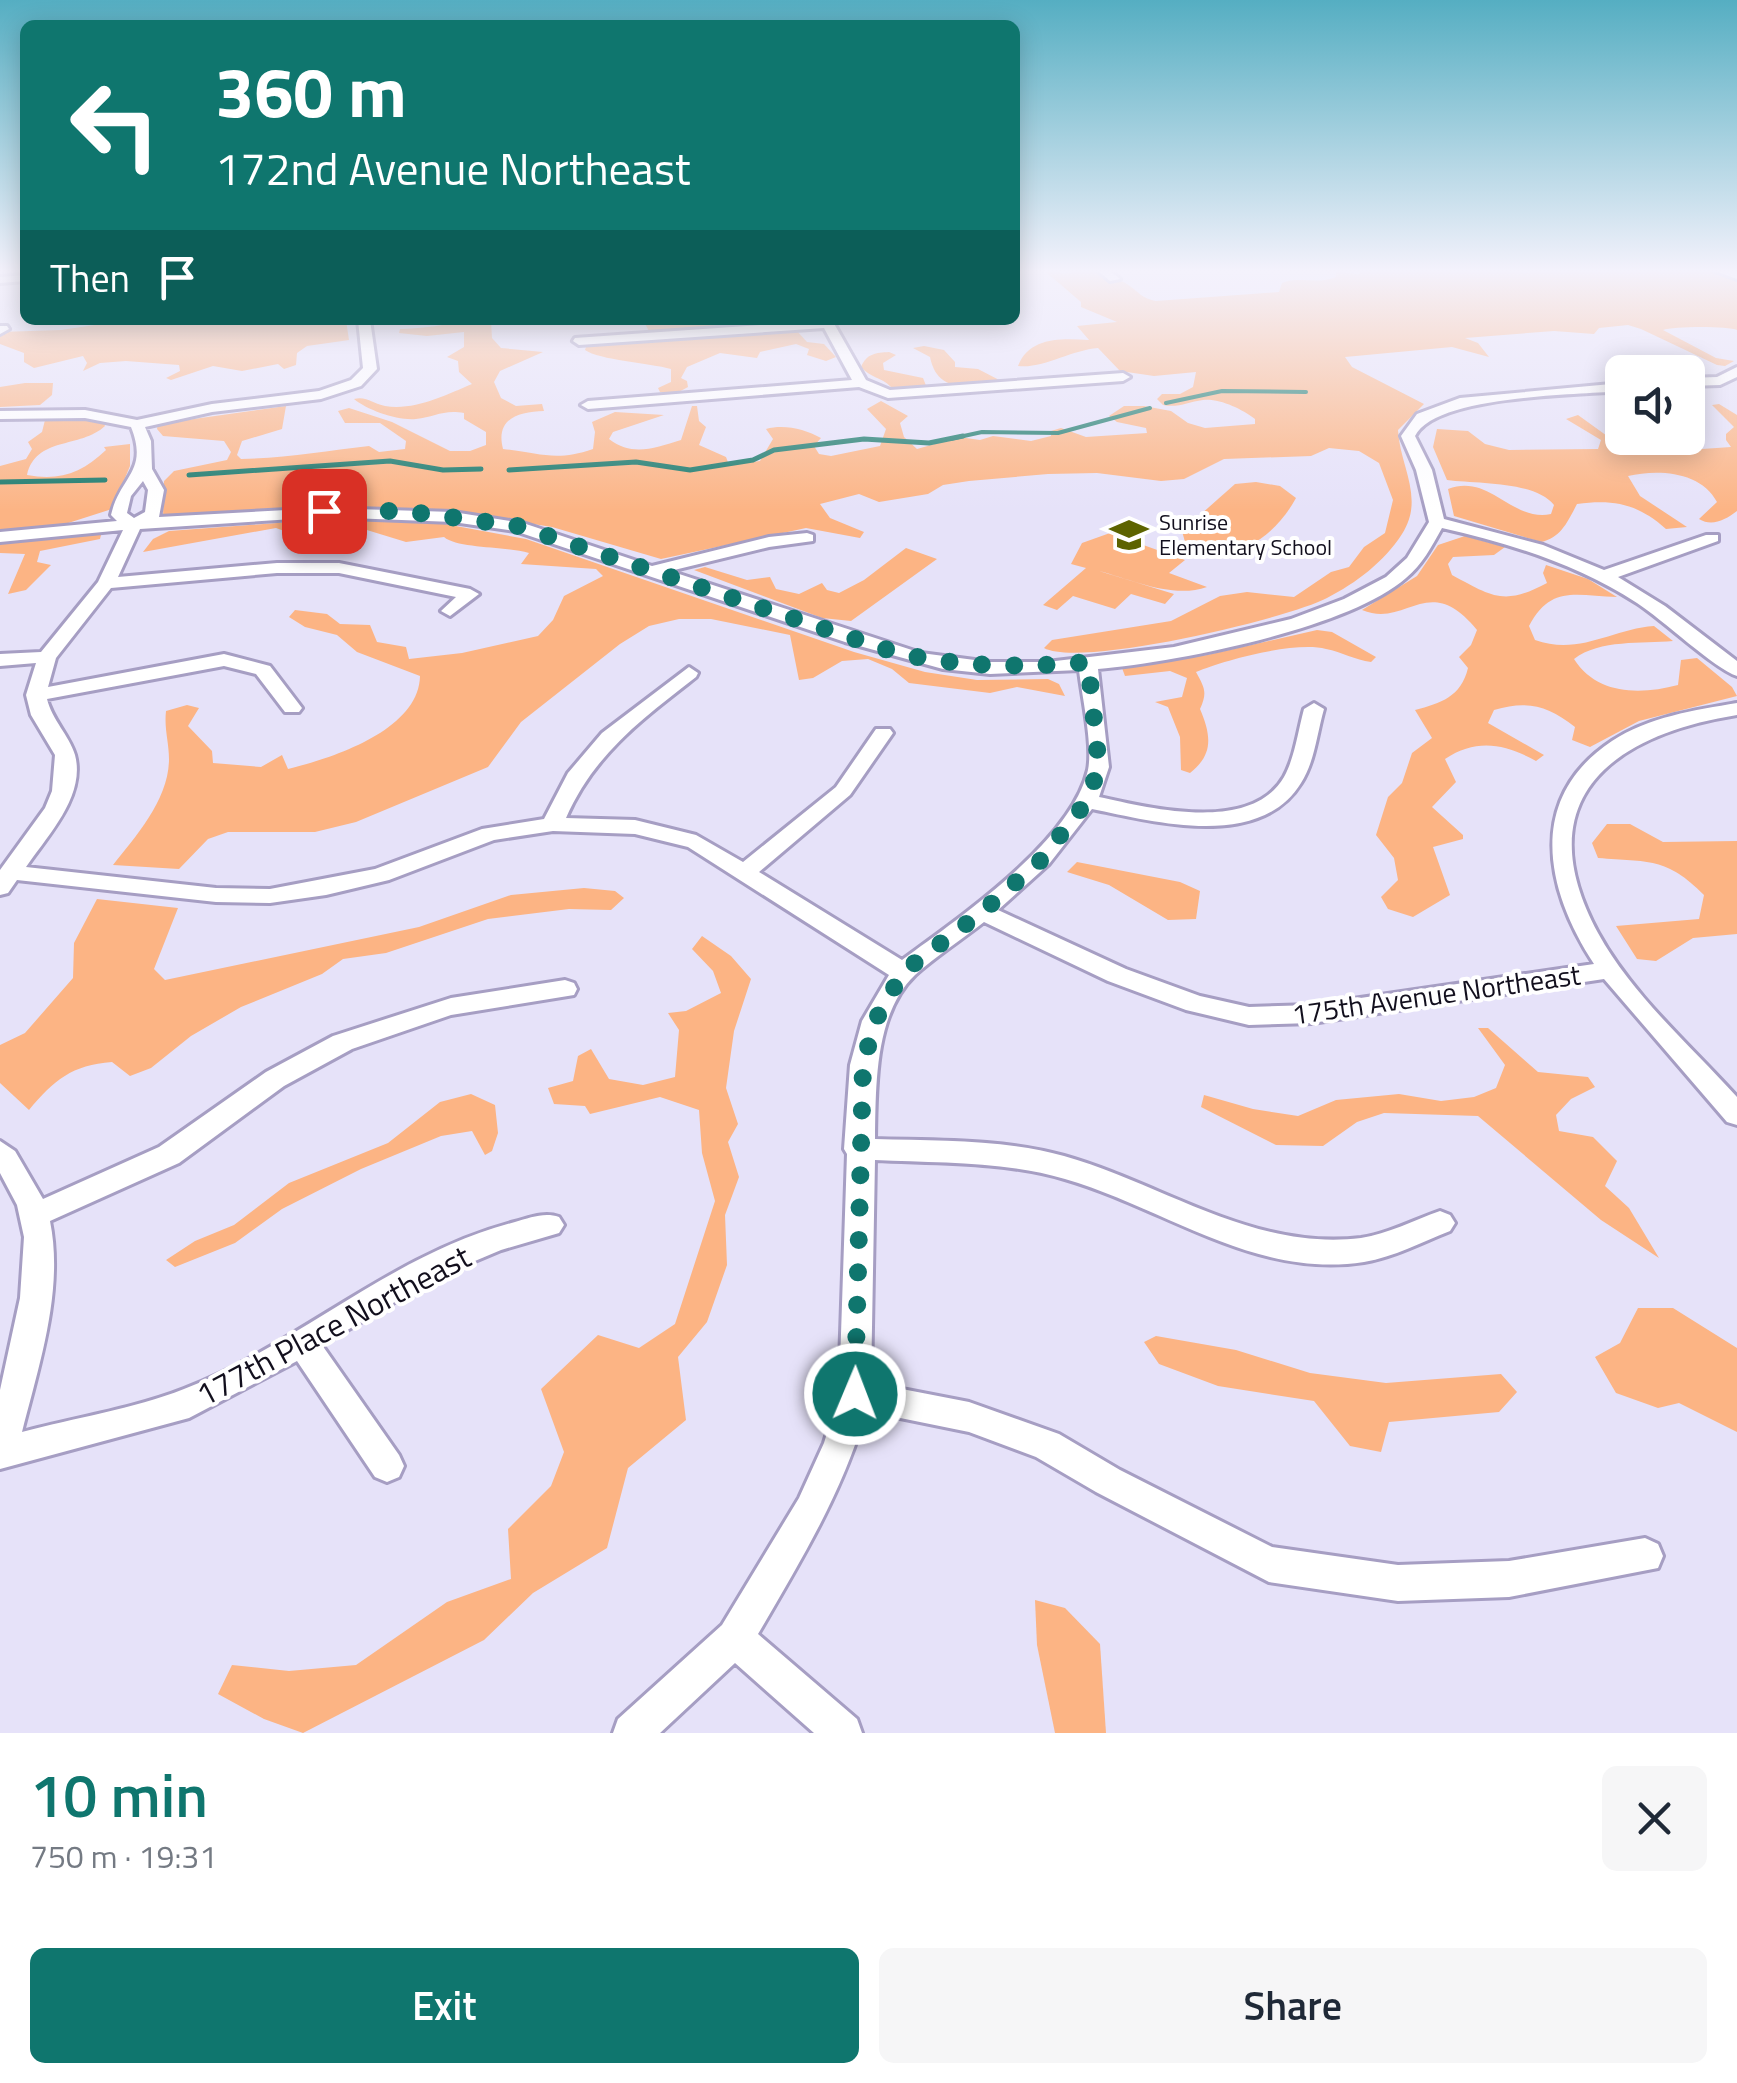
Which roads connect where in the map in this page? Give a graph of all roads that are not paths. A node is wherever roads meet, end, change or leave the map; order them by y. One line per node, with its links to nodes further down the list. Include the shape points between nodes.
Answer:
1 (368, 350): 12 (street, via 370,369 331,397 212,408)
2 (843, 350): 7 (street)
3 (1737, 371): 6 (street)
4 (1123, 377): 7 (street, via 888,394)
5 (1705, 382): 6 (street)
6 (1720, 382): 8 (street)
7 (861, 383): 10 (street)
8 (1737, 383)
9 (1605, 389): 14 (street, via 1460,402 1416,420 1408,436)
10 (588, 404)
11 (0, 415): 12 (street, via 80,414)
12 (137, 424): 13 (street)
13 (144, 469): 15 (street, via 156,490 153,514); 15 (street, via 123,496 119,514)
14 (1437, 522): 20 (street, via 1527,545); 25 (street, via 1419,556 1395,579 1312,619 1205,646)
15 (134, 525): 16 (street); 19 (street, via 302,511 404,511 518,526); 21 (street)
16 (0, 537)
17 (808, 538): 19 (street)
18 (1712, 538): 20 (street)
19 (651, 570): 25 (street, via 914,656 973,666)
20 (1603, 576): 26 (street)
21 (106, 583): 22 (street, via 339,568 470,594); 23 (street)
22 (450, 611)
23 (47, 657): 24 (street); 28 (street)
24 (0, 660)
25 (1088, 662): 33 (street, via 1099,767)
26 (1737, 670)
27 (689, 673): 34 (street, via 608,735 577,770)
28 (36, 695): 29 (street, via 224,660 263,670); 36 (street, via 65,755 66,774 56,808)
29 (292, 708)
30 (1737, 708): 38 (street, via 1632,738 1588,771 1573,795 1562,821 1564,877)
31 (1314, 709): 33 (street, via 1291,785 1258,808 1210,820 1172,819)
32 (883, 733): 35 (street, via 843,791)
33 (1087, 801): 37 (street, via 1041,860)
34 (554, 824): 35 (street, via 671,834); 36 (street, via 490,834 381,875 270,896)
35 (746, 871): 39 (street)
36 (5, 880)
37 (982, 912): 38 (street, 175th Avenue Northeast, via 1117,974 1248,1016 1312,1014); 39 (street)
38 (1610, 970): 41 (street)
39 (903, 972): 42 (street, via 875,1021 863,1065)
40 (565, 989): 44 (street, via 440,1008 332,1046 166,1157)
41 (1737, 1115)
42 (858, 1149): 45 (street, via 1023,1158 1066,1167 1275,1248 1364,1250); 48 (street)
43 (0, 1152): 44 (street)
44 (35, 1215): 49 (street, via 38,1267 28,1342)
45 (1440, 1223)
46 (550, 1224): 47 (street, 177th Place Northeast, via 426,1268)
47 (302, 1342): 49 (street, 177th Place Northeast, via 188,1403); 50 (street)
48 (855, 1394): 51 (street, via 968,1417 1047,1445 1269,1564 1398,1583 1508,1579); 52 (street, via 811,1510)
49 (0, 1452)
50 (387, 1466)
51 (1645, 1556)
52 (734, 1638): 53 (street); 54 (street)
53 (632, 1733)
54 (843, 1733)

